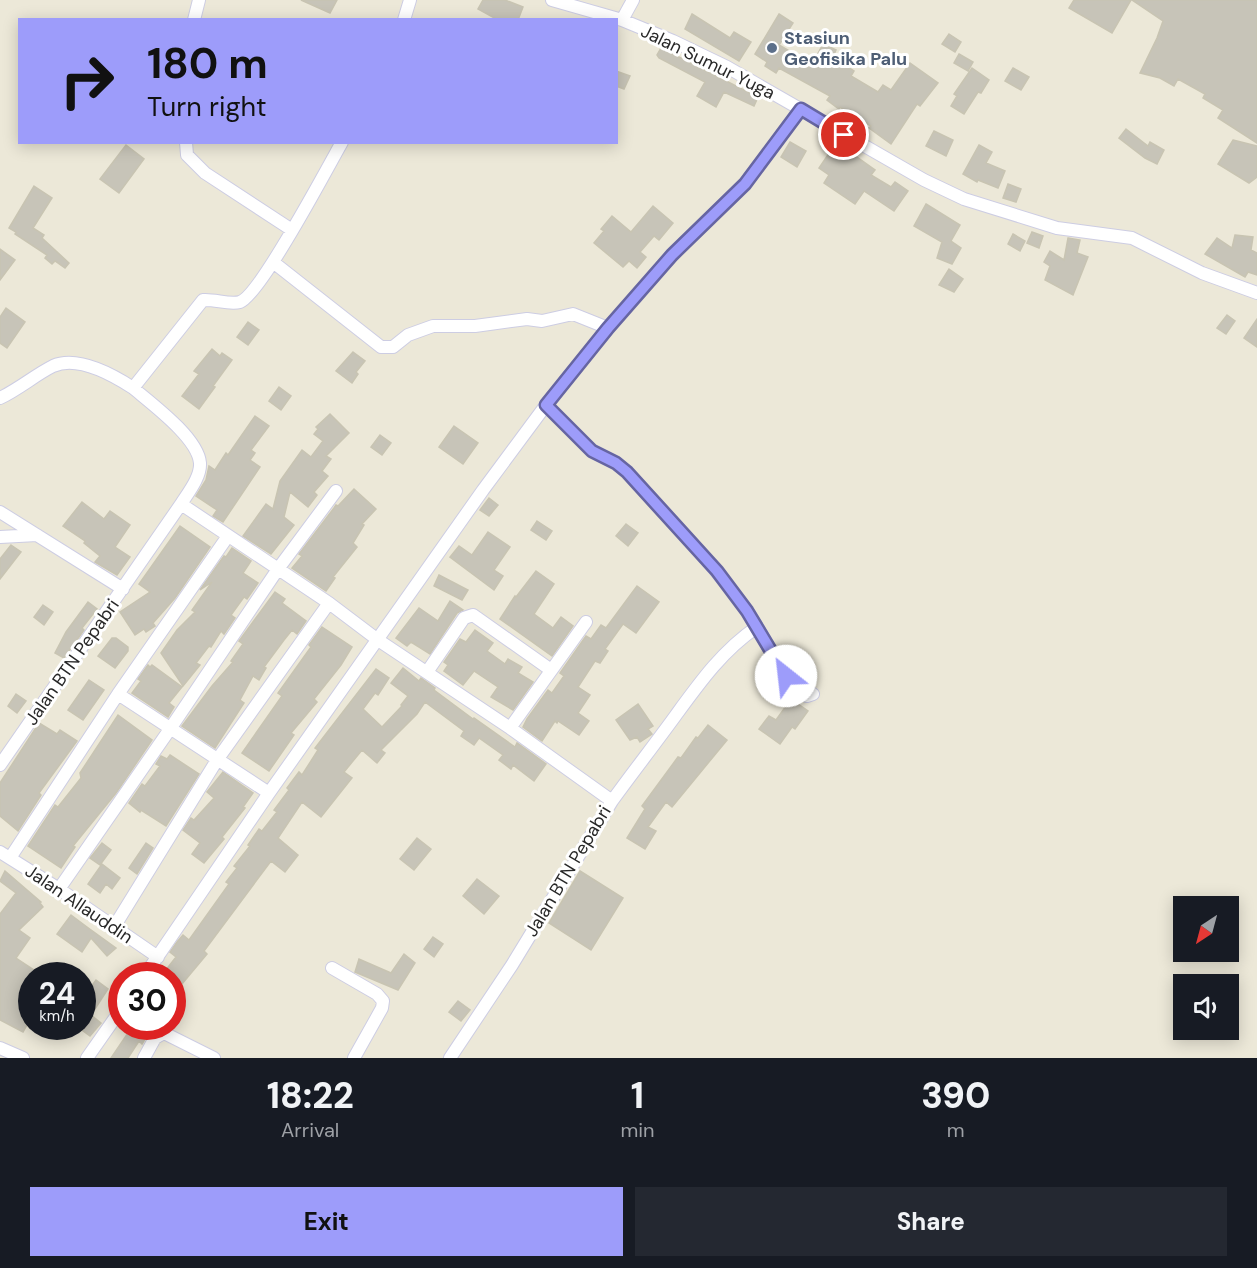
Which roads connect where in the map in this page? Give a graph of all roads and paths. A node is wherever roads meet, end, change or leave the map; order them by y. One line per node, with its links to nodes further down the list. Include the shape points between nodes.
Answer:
1 (199, 0): 5 (street)
2 (411, 0): 6 (street)
3 (552, 0): 7 (street, Jalan Sumur Yuga)
4 (633, 0): 9 (street)
5 (194, 18)
6 (405, 18)
7 (615, 18)
8 (618, 19): 9 (street, Jalan Sumur Yuga)
9 (622, 20): 10 (street, Jalan Sumur Yuga, via 727,67)
10 (801, 109): 15 (street, Jalan Sumur Yuga, via 964,199 1058,228 1132,238 1202,273); 16 (street, via 745,184 680,247)
11 (186, 144): 13 (street, via 188,155 205,173)
12 (341, 144): 13 (street)
13 (292, 230): 14 (street)
14 (273, 262): 16 (street, via 387,348 434,326 542,321 573,314); 17 (street, via 242,302 203,300)
15 (1257, 293)
16 (608, 328): 19 (street)
17 (134, 388): 18 (street, via 111,373 70,362 56,364); 21 (street, via 180,429 198,456 201,464 194,484)
18 (0, 398)
19 (546, 405): 30 (street, via 592,451 627,472 704,556); 31 (street)
20 (336, 491): 26 (street)
21 (181, 504): 24 (street, Jalan BTN Pepabri); 27 (street, Jalan BTN Pepabri)
22 (0, 512): 23 (street, Jalan BTN Pepabri)
23 (37, 535): 25 (street); 27 (street, Jalan BTN Pepabri)
24 (228, 536): 26 (street, Jalan BTN Pepabri); 34 (street)
25 (0, 537)
26 (278, 569): 28 (street, Jalan BTN Pepabri); 37 (street)
27 (123, 589): 39 (street, Jalan BTN Pepabri)
28 (329, 603): 31 (street, Jalan BTN Pepabri); 38 (street)
29 (586, 622): 32 (street)
30 (758, 627): 35 (street, via 786,676 807,696); 41 (street, via 735,642 723,656)
31 (378, 640): 33 (street, Jalan BTN Pepabri); 40 (street)
32 (551, 670): 33 (street, via 470,615); 36 (street)
33 (427, 672): 36 (street, Jalan BTN Pepabri)
34 (118, 694): 37 (street); 42 (street)
35 (813, 694)
36 (510, 728): 41 (street, Jalan BTN Pepabri)
37 (170, 729): 38 (street); 43 (street)
38 (217, 760): 40 (street); 44 (street)
39 (0, 765)
40 (269, 793): 45 (street)
41 (612, 801): 55 (street, Jalan BTN Pepabri)
42 (5, 855): 43 (street, Jalan Allauddin)
43 (58, 889): 44 (street, Jalan Allauddin)
44 (114, 927): 45 (street, Jalan Allauddin)
45 (158, 957): 46 (street)
46 (154, 962)
47 (333, 968): 54 (street, via 383,1001)
48 (108, 1028): 51 (street)
49 (0, 1048): 50 (street)
50 (23, 1058)
51 (87, 1058)
52 (144, 1058): 53 (street, via 155,1038 164,1033)
53 (214, 1058)
54 (354, 1058)
55 (450, 1058)

